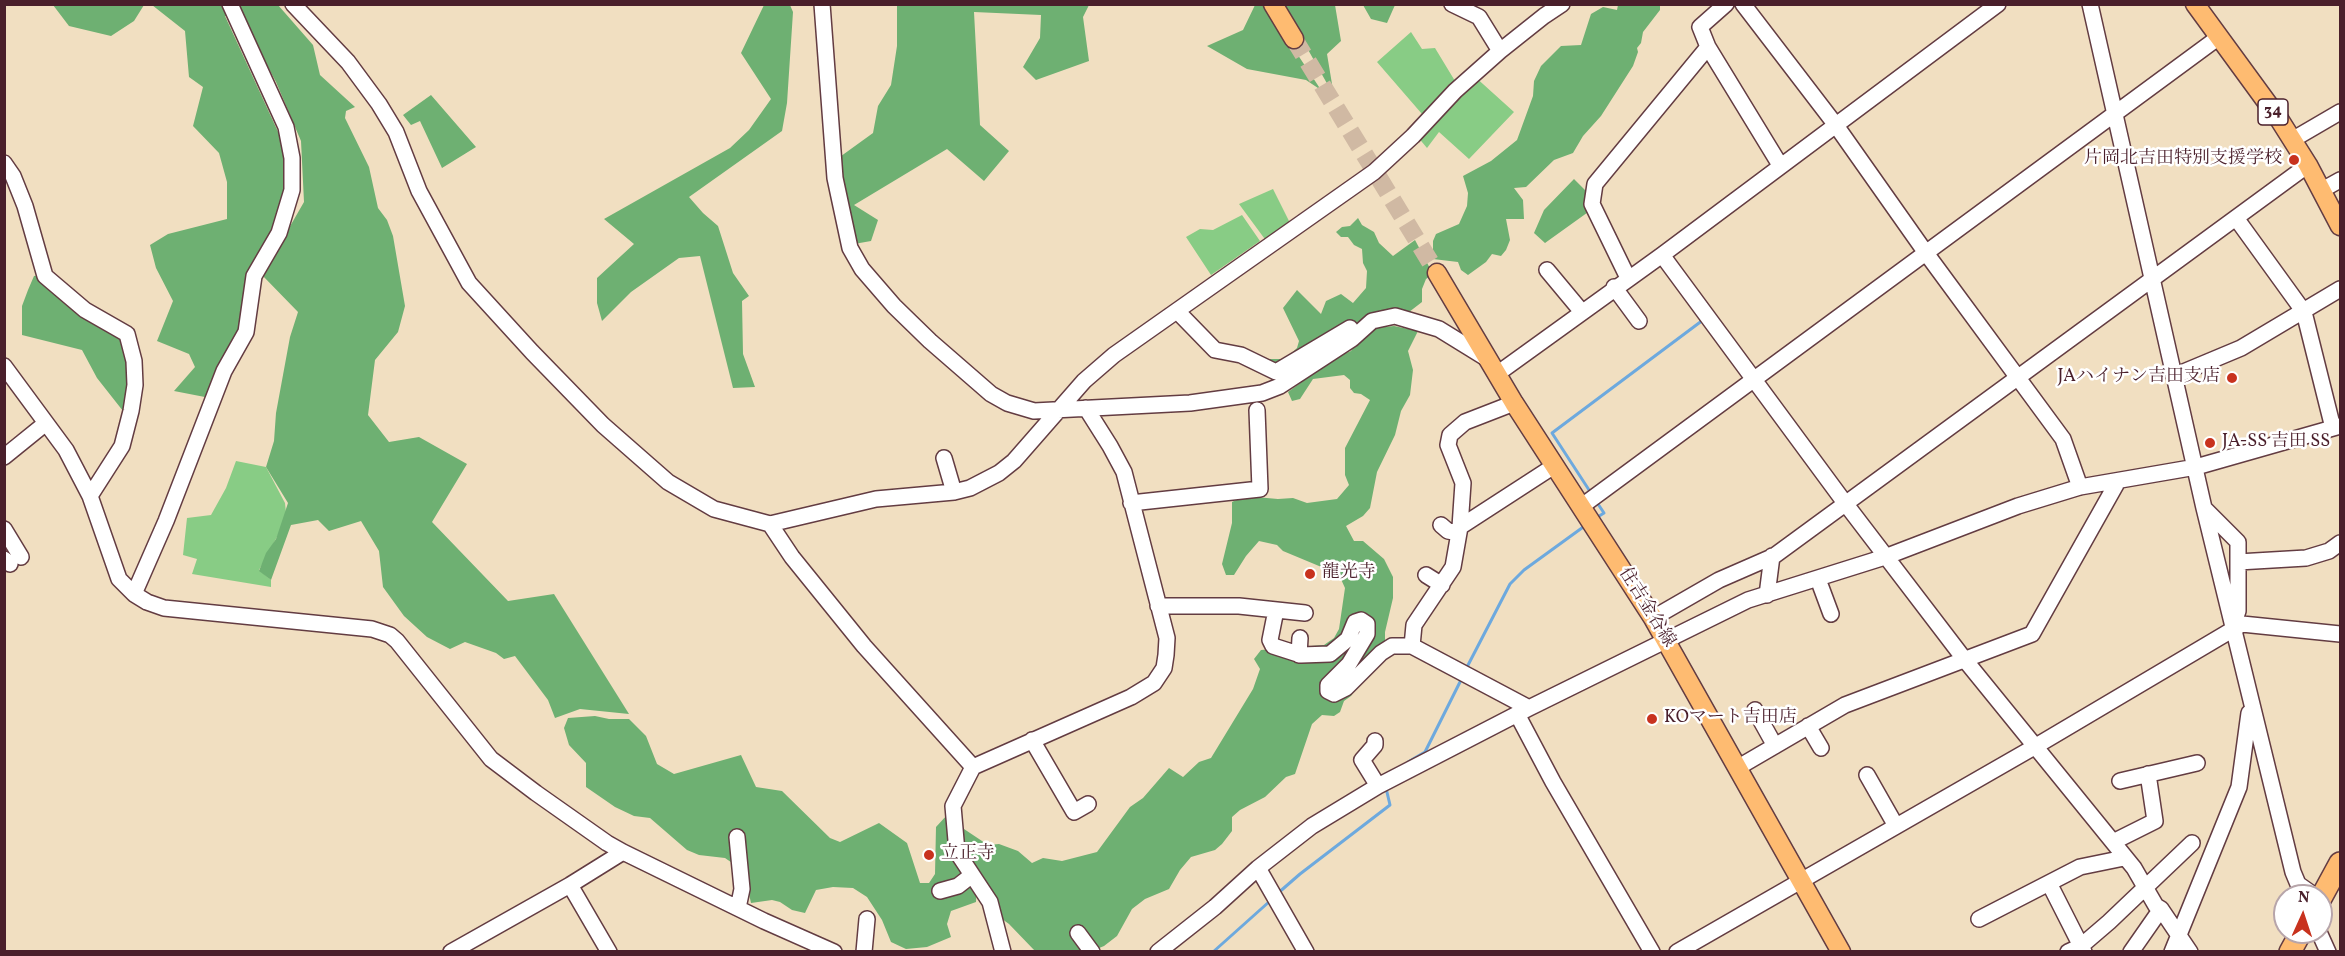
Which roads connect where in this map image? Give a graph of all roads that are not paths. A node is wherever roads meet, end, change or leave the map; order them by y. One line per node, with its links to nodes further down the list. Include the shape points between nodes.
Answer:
1 (230, 4): 75 (street, via 286,127 292,158 291,190 279,233 254,276 246,332 224,371)
2 (822, 4): 47 (street, via 834,178 850,248 862,269 930,341 991,394 1034,411)
3 (1273, 4): 13 (main road)
4 (1452, 4): 15 (street, via 1479,16)
5 (1562, 4): 15 (street)
6 (1726, 4): 14 (street, via 1700,27)
7 (1743, 4): 18 (street)
8 (1998, 4): 18 (street)
9 (2090, 4): 17 (street)
10 (2195, 4): 12 (main road, 34)
11 (298, 6): 63 (street, via 379,104 396,132 419,191 470,283 603,425 668,482 714,509)
12 (2219, 37): 17 (street); 19 (main road, 34)
13 (1294, 39)
14 (1708, 47): 21 (street); 31 (street, via 1594,184 1592,204)
15 (1500, 51): 35 (street, via 1374,172)
16 (2340, 112): 19 (street)
17 (2115, 114): 27 (street); 32 (street)
18 (1835, 124): 21 (street); 27 (street)
19 (2292, 140): 22 (main road, 34)
20 (4, 163): 58 (street, via 25,206 45,276 85,310 128,334 135,385 131,411 122,446)
21 (1780, 165): 28 (street)
22 (2308, 165): 24 (main road, 34); 25 (street)
23 (2340, 180): 24 (street)
24 (2322, 190): 26 (main road, 34)
25 (2236, 218): 32 (street); 37 (street)
26 (2340, 226)
27 (1926, 253): 43 (street); 44 (street)
28 (1662, 255): 31 (street); 44 (street)
29 (1547, 270): 36 (street)
30 (1437, 273): 41 (main road, 住吉金谷線)
31 (1628, 278): 33 (street)
32 (2152, 280): 42 (street); 43 (street)
33 (1614, 287): 36 (street); 38 (street)
34 (2340, 289): 37 (street)
35 (1177, 311): 39 (street, via 1215,350 1241,355 1276,372 1350,328); 47 (street, via 1114,355)
36 (1582, 312): 41 (street)
37 (2304, 312): 42 (street, via 2241,348); 50 (street)
38 (1638, 321)
39 (1355, 336): 41 (street, via 1372,321 1395,316 1439,329 1465,343); 46 (street, via 1280,386 1262,393 1190,403)
40 (4, 366): 49 (street)
41 (1493, 367): 45 (main road, 住吉金谷線)
42 (2174, 376): 54 (street)
43 (2017, 377): 56 (street, via 2063,440); 60 (street)
44 (1754, 378): 60 (street); 62 (street)
45 (1514, 403): 53 (main road, 住吉金谷線); 66 (street, via 1466,422 1450,435 1448,445 1463,483)
46 (1086, 408): 47 (street); 59 (street, via 1124,472)
47 (1057, 409): 57 (street, via 1014,461 970,488)
48 (1257, 410): 59 (street, via 1260,489)
49 (46, 423): 51 (street); 58 (street, via 66,450)
50 (2336, 427): 54 (street)
51 (4, 457)
52 (944, 458): 57 (street)
53 (1554, 466): 62 (main road, 住吉金谷線); 66 (street)
54 (2196, 467): 55 (street); 61 (street)
55 (2118, 481): 56 (street); 88 (street, via 2032,634)
56 (2080, 487): 69 (street, via 2018,506)
57 (954, 492): 63 (street, via 876,500)
58 (90, 496): 75 (street, via 119,579)
59 (1131, 503): 77 (street)
60 (1845, 503): 68 (street); 69 (street)
61 (2204, 508): 71 (street, via 2238,542); 82 (street)
62 (1590, 509): 81 (main road, 住吉金谷線)
63 (770, 524): 99 (street, via 864,646)
64 (1441, 525): 66 (street, via 1448,531)
65 (4, 529): 70 (street)
66 (1460, 530): 74 (street, via 1453,567)
67 (2340, 543): 71 (street, via 2306,558)
68 (1772, 556): 76 (street); 81 (street, via 1719,580)
69 (1885, 557): 73 (street); 88 (street)
70 (12, 560)
71 (2238, 562): 82 (street, via 2238,611)
72 (1426, 575): 74 (street)
73 (1818, 579): 76 (street); 80 (street)
74 (1442, 585): 86 (street, via 1413,625)
75 (134, 594): 110 (street, via 164,608 362,627 390,635 490,759)
76 (1767, 595): 85 (street, via 1748,600)
77 (1158, 606): 78 (street); 93 (street, via 1167,638 1164,668 1154,683)
78 (1275, 610): 79 (street); 87 (street, via 1270,640 1273,646)
79 (1305, 613)
80 (1832, 614)
81 (1653, 618): 85 (main road, 住吉金谷線)
82 (2233, 626): 83 (street, via 2261,625); 89 (street); 96 (street)
83 (2340, 634)
84 (1300, 638): 87 (street)
85 (1667, 641): 91 (street); 100 (main road, 住吉金谷線)
86 (1412, 646): 87 (street, via 1392,646 1346,688 1334,694 1328,691 1328,684 1349,663 1367,634 1367,624 1355,622 1348,639 1330,654); 91 (street)
87 (1299, 655)
88 (1965, 660): 92 (street, via 1845,705); 96 (street)
89 (2250, 702): 117 (street); 127 (street, via 2239,787)
90 (1755, 710): 95 (street)
91 (1523, 711): 104 (street); 137 (street, via 1554,782)
92 (1808, 726): 95 (street); 97 (street)
93 (1032, 740): 99 (street); 105 (street, via 1074,812)
94 (1375, 741): 104 (street, via 1362,760)
95 (1774, 746): 100 (street)
96 (2036, 746): 106 (street); 108 (street)
97 (1821, 748)
98 (2197, 763): 101 (street)
99 (973, 767): 114 (street, via 953,806 957,852)
100 (1737, 768): 115 (main road, 住吉金谷線)
101 (2148, 774): 103 (street); 108 (street, via 2155,821)
102 (1867, 775): 106 (street)
103 (2120, 781)
104 (1382, 784): 113 (street, via 1312,826)
105 (1088, 804)
106 (1896, 826): 115 (street)
107 (737, 837): 122 (street, via 742,889)
108 (2113, 842): 111 (street)
109 (2192, 843): 120 (street)
110 (623, 852): 119 (street); 122 (street)
111 (2124, 858): 116 (street, via 2080,867); 120 (street)
112 (2340, 863): 118 (highway)
113 (1258, 868): 135 (street, via 1215,908); 136 (street)
114 (972, 875): 121 (street, via 958,886); 133 (street, via 990,902)
115 (1800, 881): 138 (street); 139 (main road, 住吉金谷線)
116 (2049, 883): 125 (street); 128 (street)
117 (2298, 884)
118 (2329, 884)
119 (570, 885): 129 (street); 130 (street)
120 (2146, 886): 123 (street); 128 (street)
121 (940, 891)
122 (738, 908): 131 (street)
123 (2161, 909): 127 (street); 140 (street)
124 (867, 919): 132 (street)
125 (1979, 919)
126 (1078, 933): 134 (street)
127 (2178, 935): 141 (street); 142 (street)
128 (2078, 950)
129 (451, 951)
130 (609, 951)
131 (834, 951)
132 (864, 951)
133 (1003, 951)
134 (1092, 951)
135 (1158, 951)
136 (1306, 951)
137 (1652, 951)
138 (1677, 951)
139 (1840, 951)
140 (2131, 951)
141 (2172, 951)
142 (2190, 951)

